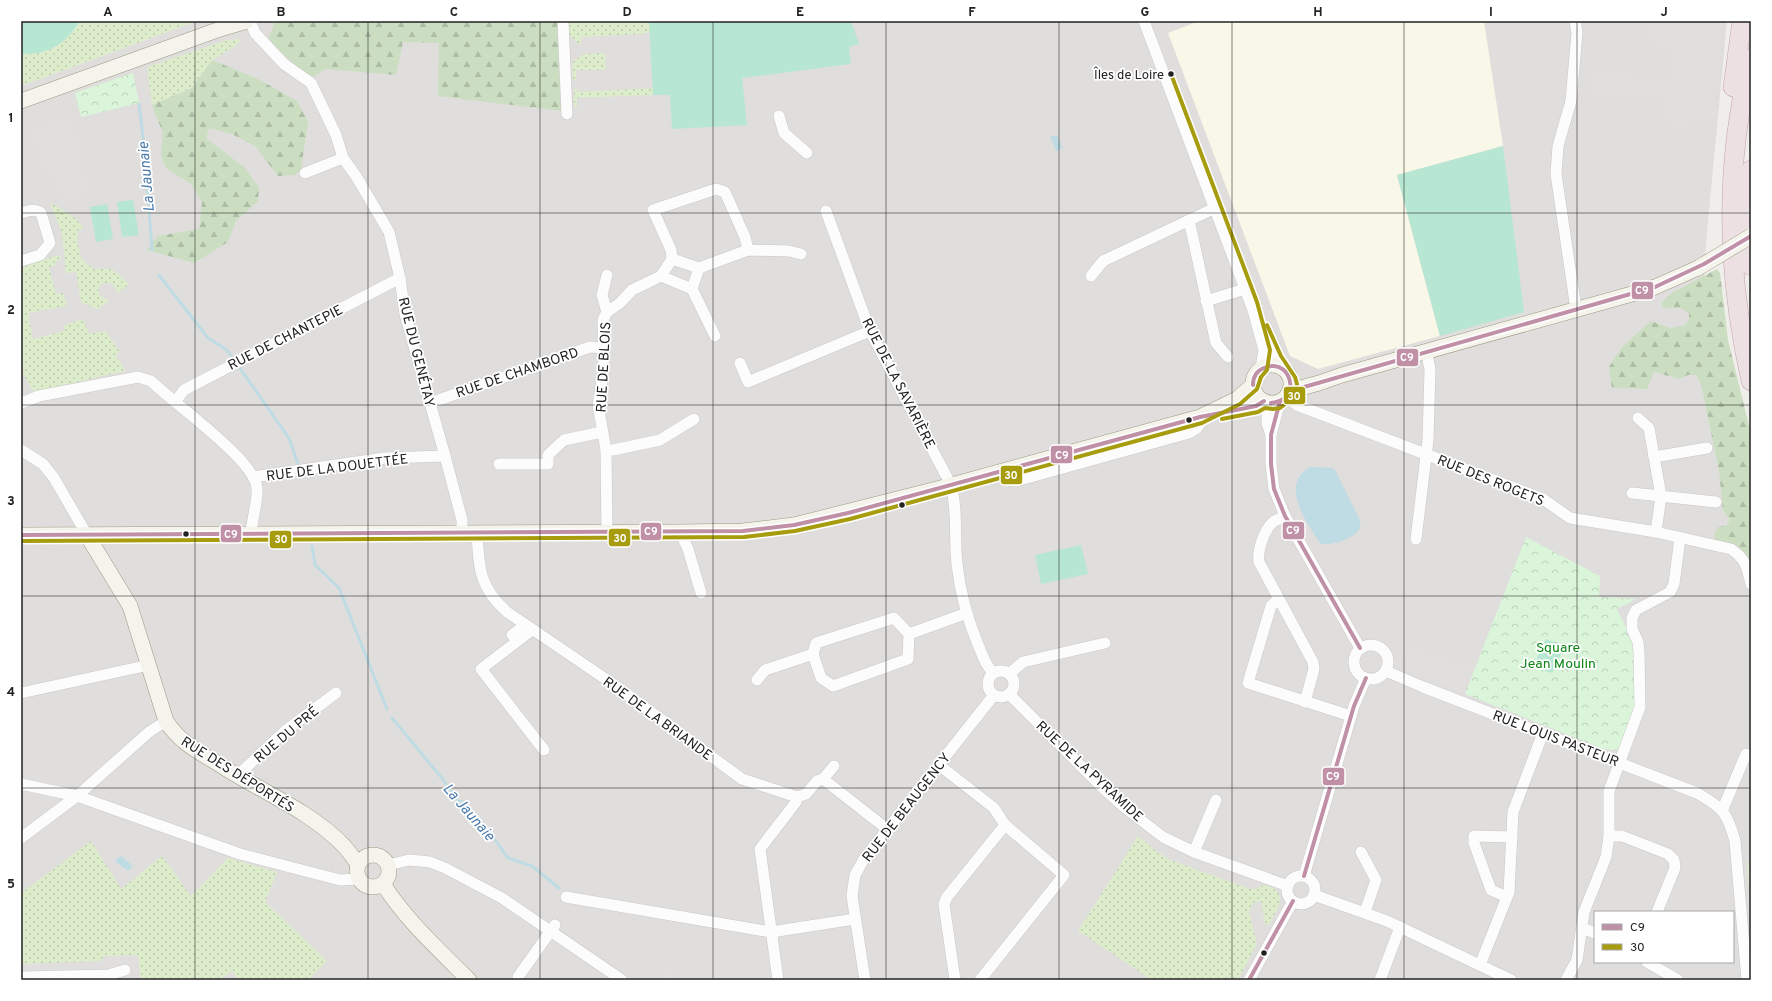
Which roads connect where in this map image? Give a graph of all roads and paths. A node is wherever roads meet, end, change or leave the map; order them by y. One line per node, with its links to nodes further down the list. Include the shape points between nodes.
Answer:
1 (248, 21): 7 (street); 11 (street, RUE DU GENÉTAY, via 255,33 284,64 311,83 336,135)
2 (563, 21): 8 (street)
3 (1144, 21): 16 (street)
4 (1575, 21): 34 (street, via 1577,33 1572,101 1558,146 1556,174)
5 (1742, 21): 15 (highway, via 1726,166)
6 (1751, 59): 15 (highway, via 1739,121)
7 (21, 101)
8 (567, 114)
9 (779, 116): 10 (street, via 784,133)
10 (807, 153)
11 (343, 158): 13 (street); 30 (street, RUE DU GENÉTAY, via 389,232)
12 (1751, 170): 14 (highway)
13 (305, 173)
14 (1751, 179): 25 (highway)
15 (1732, 183): 46 (highway, via 1734,273 1740,325)
16 (1215, 208): 19 (street); 32 (street)
17 (826, 211): 37 (street, RUE DE LA SAVARIÈRE)
18 (21, 213): 24 (street, via 32,210 41,213 50,243 40,255)
19 (1188, 220): 29 (street, via 1103,261); 33 (street)
20 (1751, 236): 34 (street, bridge, via 1698,268 1655,287)
21 (748, 250): 22 (street, via 789,250); 23 (street, via 745,237 725,192 716,189 653,210 672,250); 26 (street)
22 (802, 254)
23 (672, 259): 26 (street); 28 (street)
24 (21, 261)
25 (1751, 266)
26 (699, 268): 31 (street)
27 (606, 275): 36 (street, RUE DE BLOIS, via 602,295)
28 (661, 276): 31 (street); 36 (street, via 632,290)
29 (1091, 276)
30 (400, 278): 49 (street, RUE DE CHANTEPIE, via 184,390); 51 (street, RUE DU GENÉTAY, via 405,314)
31 (692, 289): 38 (street)
32 (1245, 289): 33 (street); 35 (street)
33 (1206, 301): 41 (street, via 1216,343)
34 (1576, 309): 40 (street)
35 (1253, 310): 43 (street, via 1264,350); 44 (street)
36 (607, 312): 39 (street, RUE DE BLOIS, via 604,320)
37 (870, 331): 42 (street, via 748,382); 64 (street, RUE DE LA SAVARIÈRE)
38 (716, 336)
39 (605, 348): 51 (street, RUE DE CHAMBORD, via 590,347); 55 (street, RUE DE BLOIS, via 598,404)
40 (1426, 351): 45 (street); 59 (street, via 1430,369)
41 (1228, 357)
42 (740, 363)
43 (1262, 368): 44 (street, via 1270,365); 47 (street, via 1256,374)
44 (1285, 371): 45 (street, via 1310,379); 48 (street, via 1291,384)
45 (1342, 375): 48 (street)
46 (1751, 381)
47 (1253, 385): 48 (street, via 1256,395); 52 (street, via 1237,399)
48 (1277, 399): 52 (street, via 1256,406); 59 (street, RUE DES ROGETS); 68 (street, via 1271,435 1271,464 1274,489)
49 (176, 402): 50 (street, via 151,381 138,377 39,396); 63 (street, via 237,455)
50 (21, 403)
51 (430, 403): 60 (street, RUE DU GENÉTAY)
52 (1203, 416): 64 (street)
53 (1638, 418): 61 (street, via 1649,428)
54 (694, 420): 58 (street, via 660,440)
55 (602, 432): 58 (street, RUE DE BLOIS); 62 (street, via 564,440 548,455 548,464)
56 (1707, 448): 61 (street)
57 (21, 450): 76 (street, via 43,464 54,478)
58 (606, 450): 71 (street, RUE DE BLOIS)
59 (1427, 455): 73 (street, RUE DES ROGETS, via 1543,499 1570,518); 78 (street)
60 (445, 456): 63 (street, RUE DE LA DOUETTÉE, via 384,458); 69 (street, RUE DU GENÉTAY, via 462,520)
61 (1654, 457): 66 (street)
62 (499, 464)
63 (254, 477): 74 (street, via 257,488)
64 (951, 485): 72 (street, via 794,525 743,531); 82 (street, via 955,500 957,564)
65 (1632, 493): 66 (street)
66 (1661, 496): 67 (street); 73 (street)
67 (1716, 502)
68 (1285, 516): 81 (street, via 1273,522 1266,531 1258,556); 87 (street)
69 (462, 532): 70 (street); 74 (street)
70 (477, 532): 71 (street); 83 (street, RUE DE LA BRIANDE, via 479,567 486,586 494,600)
71 (607, 532): 72 (street)
72 (680, 532): 80 (street, via 688,549)
73 (1656, 532): 77 (street, RUE DES ROGETS)
74 (251, 533): 76 (street)
75 (21, 535): 76 (street)
76 (87, 535): 89 (street, RUE DES DÉPORTÉS, via 130,606)
77 (1680, 538): 79 (street, RUE DES ROGETS, via 1731,549 1747,566); 105 (street, via 1674,584 1670,592 1636,610 1632,618 1632,629 1639,652 1640,707)
78 (1416, 539)
79 (1751, 584)
80 (701, 593)
81 (1278, 599): 99 (street, via 1313,662 1314,669); 99 (street, via 1271,606 1248,683)
82 (967, 613): 84 (street); 91 (street, via 989,669)
83 (529, 628): 85 (street); 103 (street, via 481,669); 112 (street, RUE DE LA BRIANDE, via 613,684 742,779)
84 (909, 634): 88 (street, via 894,618 816,643); 88 (street, via 908,659 833,686 821,678)
85 (512, 635)
86 (1105, 643): 92 (street, via 1023,662)
87 (1360, 648): 90 (street, via 1372,644 1384,649 1389,661); 93 (street, via 1354,656 1354,664 1358,673)
88 (814, 654): 94 (street, via 765,670)
89 (149, 665): 95 (street); 101 (street, RUE DES DÉPORTÉS)
90 (1386, 671): 93 (street, via 1378,678); 102 (street, RUE LOUIS PASTEUR)
91 (994, 673): 92 (street, via 1000,671); 98 (street, via 988,684)
92 (1008, 674): 97 (street, via 1013,683)
93 (1366, 678): 100 (street)
94 (757, 680)
95 (21, 693)
96 (336, 693): 108 (street, RUE DU PRÉ, via 284,732)
97 (1009, 694): 98 (street, via 1002,697); 120 (street, RUE DE LA PYRAMIDE, via 1124,807 1163,837)
98 (994, 695): 106 (street, RUE DE BEAUGENCY)
99 (1305, 702): 100 (street)
100 (1351, 716): 124 (street)
101 (166, 721): 108 (street, RUE DES DÉPORTÉS, via 183,742); 111 (street, via 149,732)
102 (1543, 734): 105 (street, RUE LOUIS PASTEUR); 118 (street, via 1513,812)
103 (544, 750)
104 (1746, 754): 114 (street)
105 (1620, 763): 114 (street, RUE LOUIS PASTEUR, via 1697,793 1716,804); 117 (street, via 1609,791)
106 (938, 765): 115 (street, via 994,808); 116 (street, RUE DE BEAUGENCY)
107 (834, 766): 109 (street)
108 (237, 776): 123 (street, RUE DES DÉPORTÉS, via 321,826)
109 (824, 779): 112 (street, via 817,781 806,794); 116 (street)
110 (21, 784): 111 (street)
111 (77, 796): 119 (street); 123 (street, via 240,854 340,880)
112 (797, 797): 137 (street, via 796,802 760,848)
113 (1216, 800): 120 (street)
114 (1722, 811): 155 (street, RUE LOUIS PASTEUR, via 1729,820 1735,841)
115 (1005, 825): 148 (street, via 944,904); 149 (street, via 1064,875)
116 (887, 829): 133 (street, RUE DE BEAUGENCY, via 855,875 852,896)
117 (1609, 836): 131 (street, via 1622,836 1668,854 1674,860 1675,868); 136 (street, via 1606,857 1584,912)
118 (1512, 837): 129 (street); 129 (street, via 1474,836 1474,844 1491,890)
119 (21, 838)
120 (1194, 852): 126 (street, RUE DE LA PYRAMIDE)
121 (1361, 852): 132 (street, via 1376,880)
122 (388, 865): 123 (street, via 378,855); 125 (street, via 389,874); 135 (street, via 409,860 430,862 502,898)
123 (362, 866): 125 (street, via 366,886)
124 (1304, 876): 126 (street, via 1295,877); 127 (street, via 1313,883)
125 (383, 884): 144 (street, via 427,937)
126 (1288, 886): 130 (street, via 1288,893)
127 (1314, 895): 130 (street, via 1306,903 1299,904); 132 (street)
128 (566, 897): 137 (street)
129 (1507, 897): 140 (street)
130 (1293, 901): 150 (street)
131 (1658, 911)
132 (1365, 912): 134 (street)
133 (855, 919): 137 (street); 147 (street, RUE DE BEAUGENCY)
134 (1400, 927): 140 (street); 151 (street)
135 (553, 928): 143 (street); 145 (street)
136 (1582, 928): 138 (street); 153 (street, via 1577,960)
137 (771, 932): 146 (street)
138 (1594, 933)
139 (1649, 963): 154 (street)
140 (1480, 965): 152 (street)
141 (125, 970): 142 (street, via 108,975)
142 (21, 977)
143 (518, 977)
144 (469, 980)
145 (622, 980)
146 (778, 980)
147 (865, 980)
148 (955, 980)
149 (980, 980)
150 (1249, 980)
151 (1380, 980)
152 (1511, 980)
153 (1566, 980)
154 (1678, 980)
155 (1747, 980)

